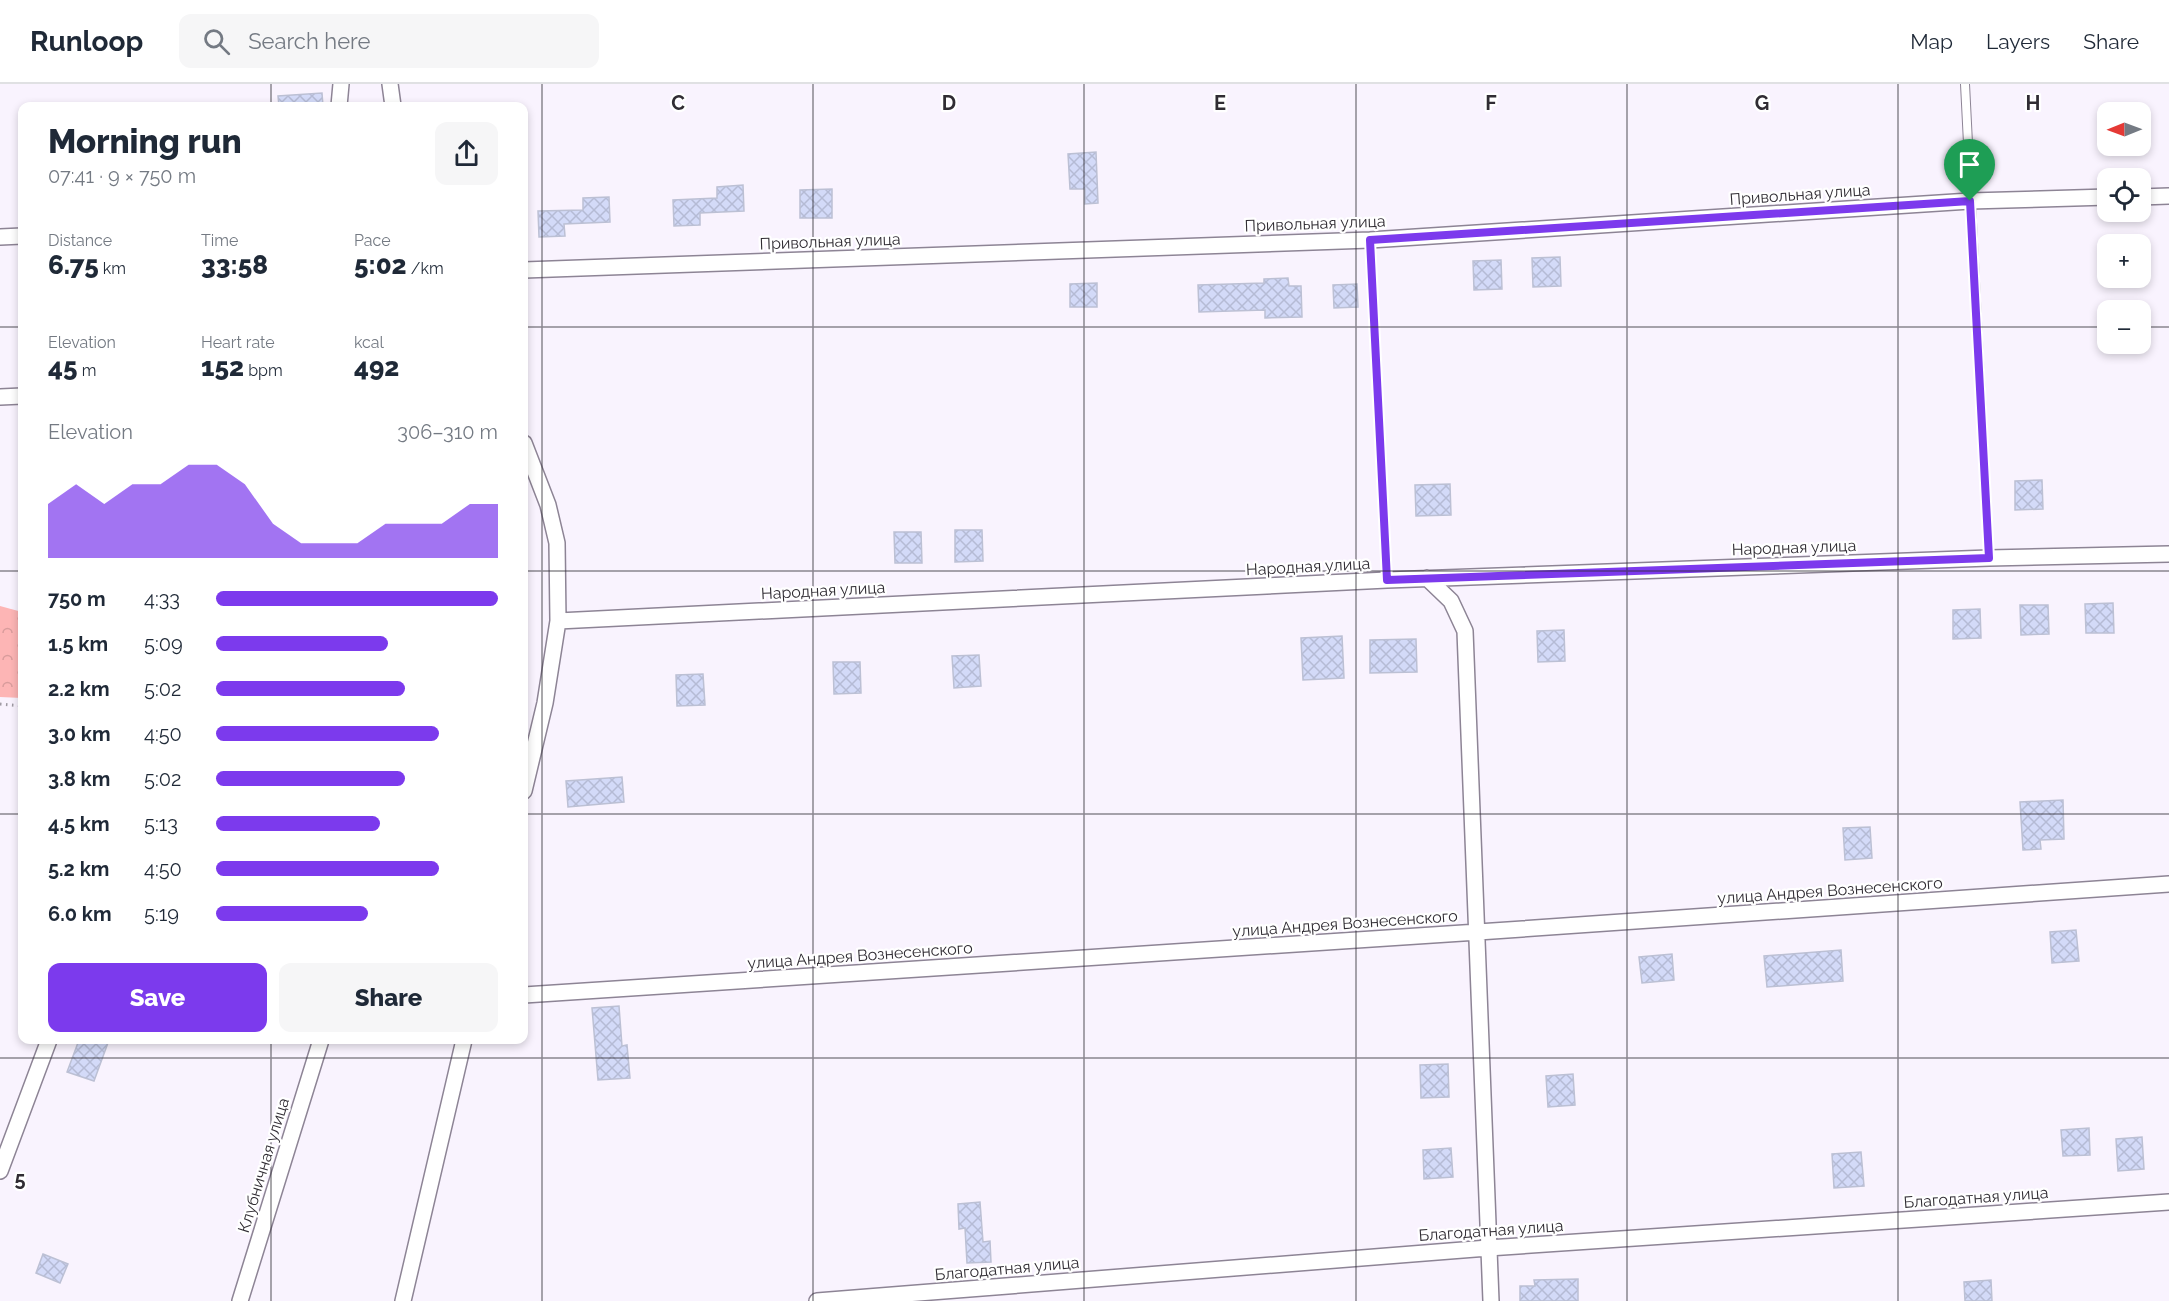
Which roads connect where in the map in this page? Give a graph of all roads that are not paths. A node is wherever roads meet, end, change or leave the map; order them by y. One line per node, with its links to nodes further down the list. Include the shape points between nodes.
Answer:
1 (341, 84): 4 (street)
2 (390, 84): 5 (street)
3 (1965, 84): 9 (lane)
4 (339, 102)
5 (392, 102)
6 (2151, 196): 7 (street)
7 (2169, 196)
8 (2097, 198): 9 (street, Привольная улица)
9 (1970, 201): 12 (street, Привольная улица); 18 (lane)
10 (18, 236): 11 (street)
11 (0, 237)
12 (1370, 240): 13 (street, Привольная улица); 20 (lane)
13 (528, 270)
14 (18, 396): 15 (street)
15 (0, 397)
16 (528, 453): 21 (street, via 548,505 556,543)
17 (2169, 554): 18 (street, Народная улица)
18 (1989, 558): 19 (street, Народная улица)
19 (1427, 578): 20 (street, Народная улица); 24 (street, via 1451,602 1466,631)
20 (1387, 580): 21 (street, Народная улица)
21 (558, 621): 22 (street)
22 (528, 774)
23 (2169, 884): 24 (street, улица Андрея Вознесенского)
24 (1478, 932): 25 (street, улица Андрея Вознесенского); 31 (street)
25 (528, 995)
26 (48, 1044): 29 (street)
27 (320, 1044): 32 (street, Клубничная улица)
28 (463, 1044): 33 (street)
29 (0, 1171)
30 (2169, 1202): 31 (street, Благодатная улица)
31 (1488, 1248): 34 (street, Благодатная улица); 35 (street)
32 (240, 1301)
33 (403, 1301)
34 (817, 1301)
35 (1491, 1301)

